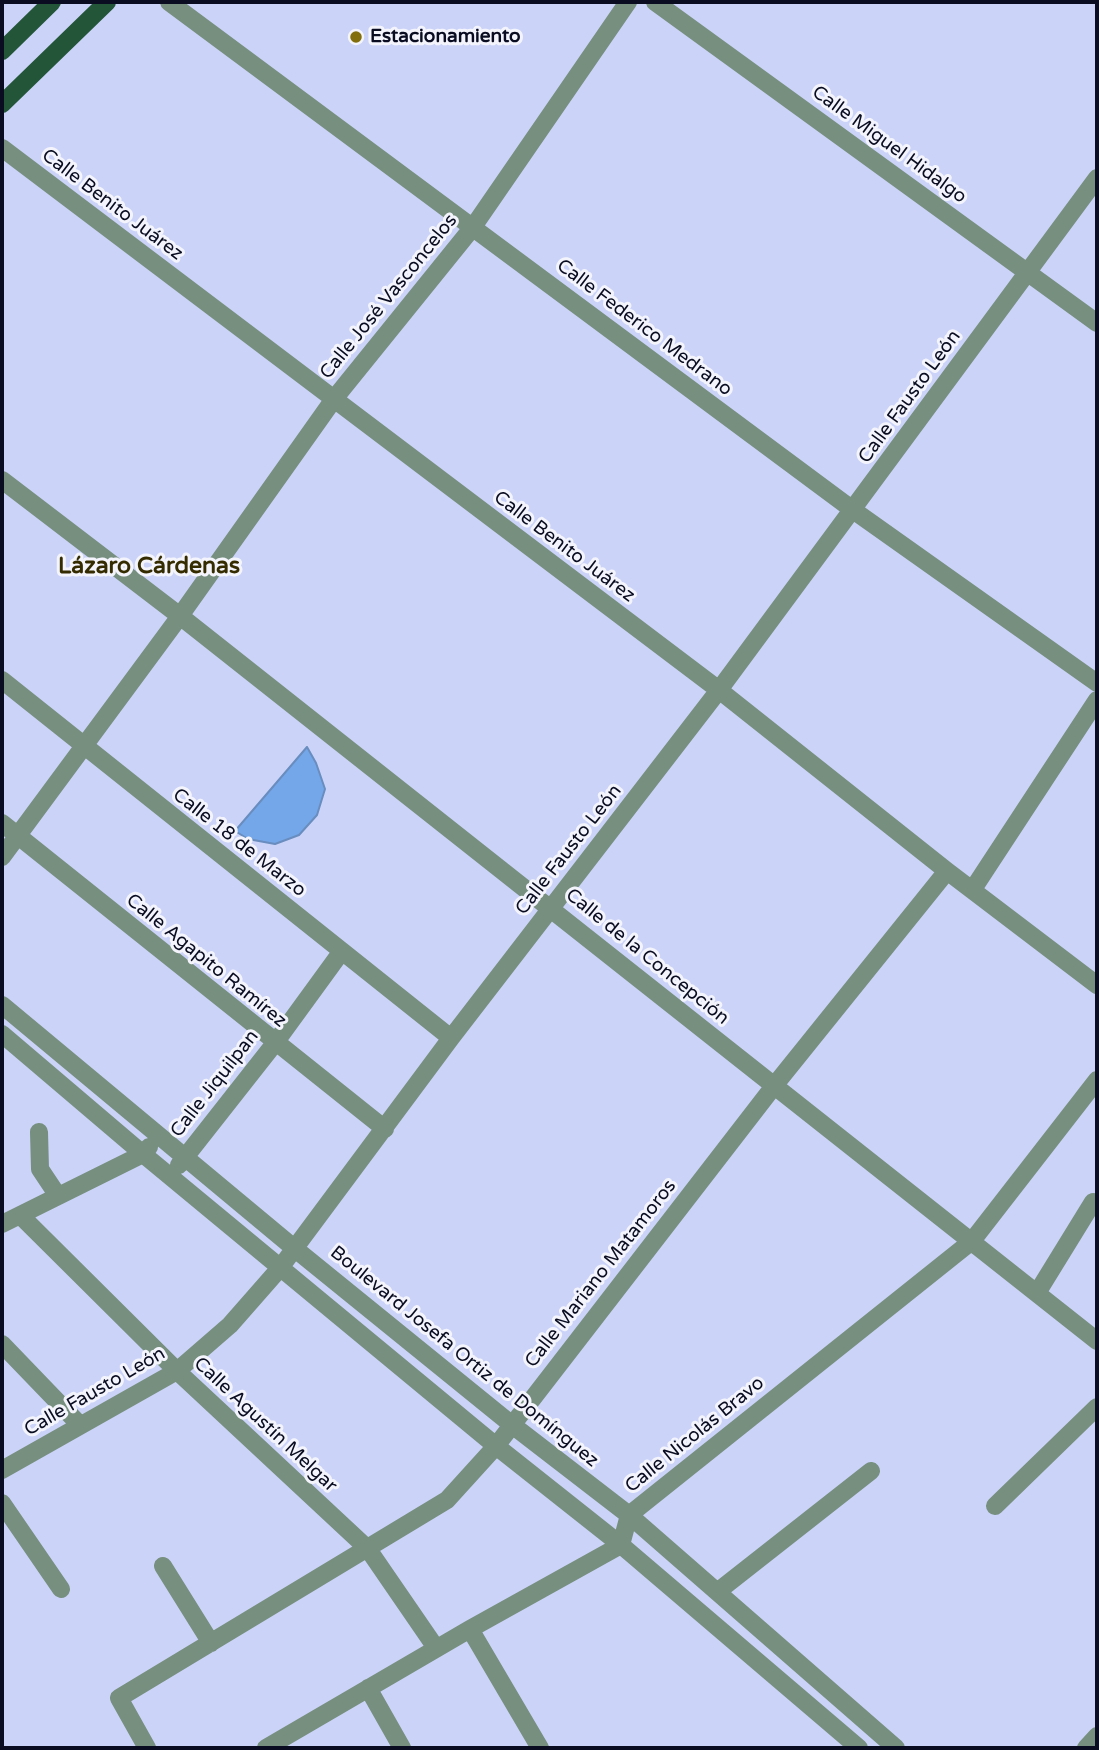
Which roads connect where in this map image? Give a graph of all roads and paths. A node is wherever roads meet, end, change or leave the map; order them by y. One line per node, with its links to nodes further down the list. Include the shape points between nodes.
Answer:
1 (52, 2): 6 (main road)
2 (107, 2): 7 (main road)
3 (169, 2): 10 (street, Calle Federico Medrano)
4 (628, 2): 10 (street, Calle José Vasconcelos)
5 (655, 2): 11 (street, Calle Miguel Hidalgo)
6 (2, 51)
7 (2, 104)
8 (2, 148): 13 (street, Calle Benito Juárez)
9 (1097, 177): 11 (street, Calle Fausto León)
10 (473, 227): 13 (street, Calle José Vasconcelos); 15 (street, Calle Federico Medrano)
11 (1029, 272): 12 (street, Calle Miguel Hidalgo); 15 (street, Calle Fausto León)
12 (1097, 324)
13 (334, 399): 16 (street, Calle José Vasconcelos); 19 (street, Calle Benito Juárez)
14 (2, 480): 16 (street, Calle de la Concepción)
15 (853, 510): 18 (street, Calle Federico Medrano); 19 (street, Calle Fausto León)
16 (180, 616): 21 (street, Calle José Vasconcelos); 27 (street, Calle de la Concepción)
17 (2, 680): 21 (street, Calle 18 de Marzo)
18 (1097, 683)
19 (719, 690): 25 (street, Calle Benito Juárez); 27 (street, Calle Fausto León)
20 (1097, 700): 26 (street)
21 (82, 746): 23 (street, Calle José Vasconcelos); 28 (street, Calle 18 de Marzo)
22 (2, 823): 23 (street, Calle Agapito Ramírez)
23 (18, 837): 24 (street, Calle José Vasconcelos); 33 (street, Calle Agapito Ramírez)
24 (2, 857)
25 (947, 871): 26 (street, Calle Benito Juárez); 35 (street, Calle Mariano Matamoros)
26 (972, 889): 29 (street, Calle Benito Juárez)
27 (551, 907): 32 (street, Calle Fausto León); 35 (street, Calle de la Concepción)
28 (342, 951): 32 (street, Calle 18 de Marzo); 33 (street, Calle Jiquilpan)
29 (1097, 985)
30 (2, 1005): 38 (street, Boulevard Josefa Ortiz de Domínguez)
31 (2, 1034): 39 (street)
32 (451, 1038): 36 (street, Calle Fausto León)
33 (275, 1043): 36 (street, Calle Agapito Ramírez); 40 (street, Calle Jiquilpan)
34 (1097, 1080): 46 (street, Calle Nicolás Bravo)
35 (774, 1086): 46 (street, Calle de la Concepción); 55 (street, Calle Mariano Matamoros)
36 (385, 1129): 47 (street, Calle Fausto León)
37 (39, 1132): 42 (street, via 40,1169)
38 (158, 1136): 39 (street); 40 (street, Boulevard Josefa Ortiz de Domínguez)
39 (143, 1154): 41 (street); 42 (street)
40 (185, 1157): 41 (street, Calle Jiquilpan); 47 (street, Boulevard Josefa Ortiz de Domínguez)
41 (171, 1176): 48 (street)
42 (58, 1196): 44 (street)
43 (1093, 1202): 49 (street)
44 (20, 1215): 45 (street); 52 (street, Calle Agustín Melgar)
45 (2, 1224)
46 (972, 1241): 49 (street, Calle de la Concepción); 61 (street, Calle Nicolás Bravo)
47 (294, 1248): 48 (street, Calle Fausto León); 55 (street, Boulevard Josefa Ortiz de Domínguez)
48 (280, 1268): 52 (street, Calle Fausto León, via 230,1325); 56 (street)
49 (1037, 1293): 50 (street, Calle de la Concepción)
50 (1097, 1341)
51 (2, 1344): 54 (street)
52 (177, 1371): 54 (street, Calle Fausto León); 63 (street, Calle Agustín Melgar)
53 (1097, 1407): 60 (street)
54 (79, 1424): 57 (street, Calle Fausto León)
55 (511, 1424): 56 (street, Calle Mariano Matamoros); 61 (street, Boulevard Josefa Ortiz de Domínguez)
56 (496, 1446): 62 (street); 63 (street, Calle Mariano Matamoros, via 447,1500)
57 (2, 1470)
58 (871, 1471): 66 (street)
59 (2, 1503): 65 (street)
60 (995, 1506)
61 (629, 1515): 62 (street, Calle Nicolás Bravo); 66 (street, Boulevard Josefa Ortiz de Domínguez)
62 (621, 1545): 67 (street); 76 (street)
63 (368, 1549): 68 (street, Calle Mariano Matamoros); 69 (street, Calle Agustín Melgar)
64 (163, 1566): 68 (street)
65 (61, 1589)
66 (718, 1592): 77 (street, Boulevard Josefa Ortiz de Domínguez)
67 (470, 1629): 69 (street); 75 (street)
68 (211, 1643): 72 (street, Calle Mariano Matamoros, via 119,1698)
69 (436, 1648): 70 (street)
70 (368, 1688): 73 (street); 74 (street)
71 (1097, 1736): 78 (street)
72 (147, 1748)
73 (266, 1748)
74 (401, 1748)
75 (540, 1748)
76 (859, 1748)
77 (896, 1748)
78 (1086, 1748)

